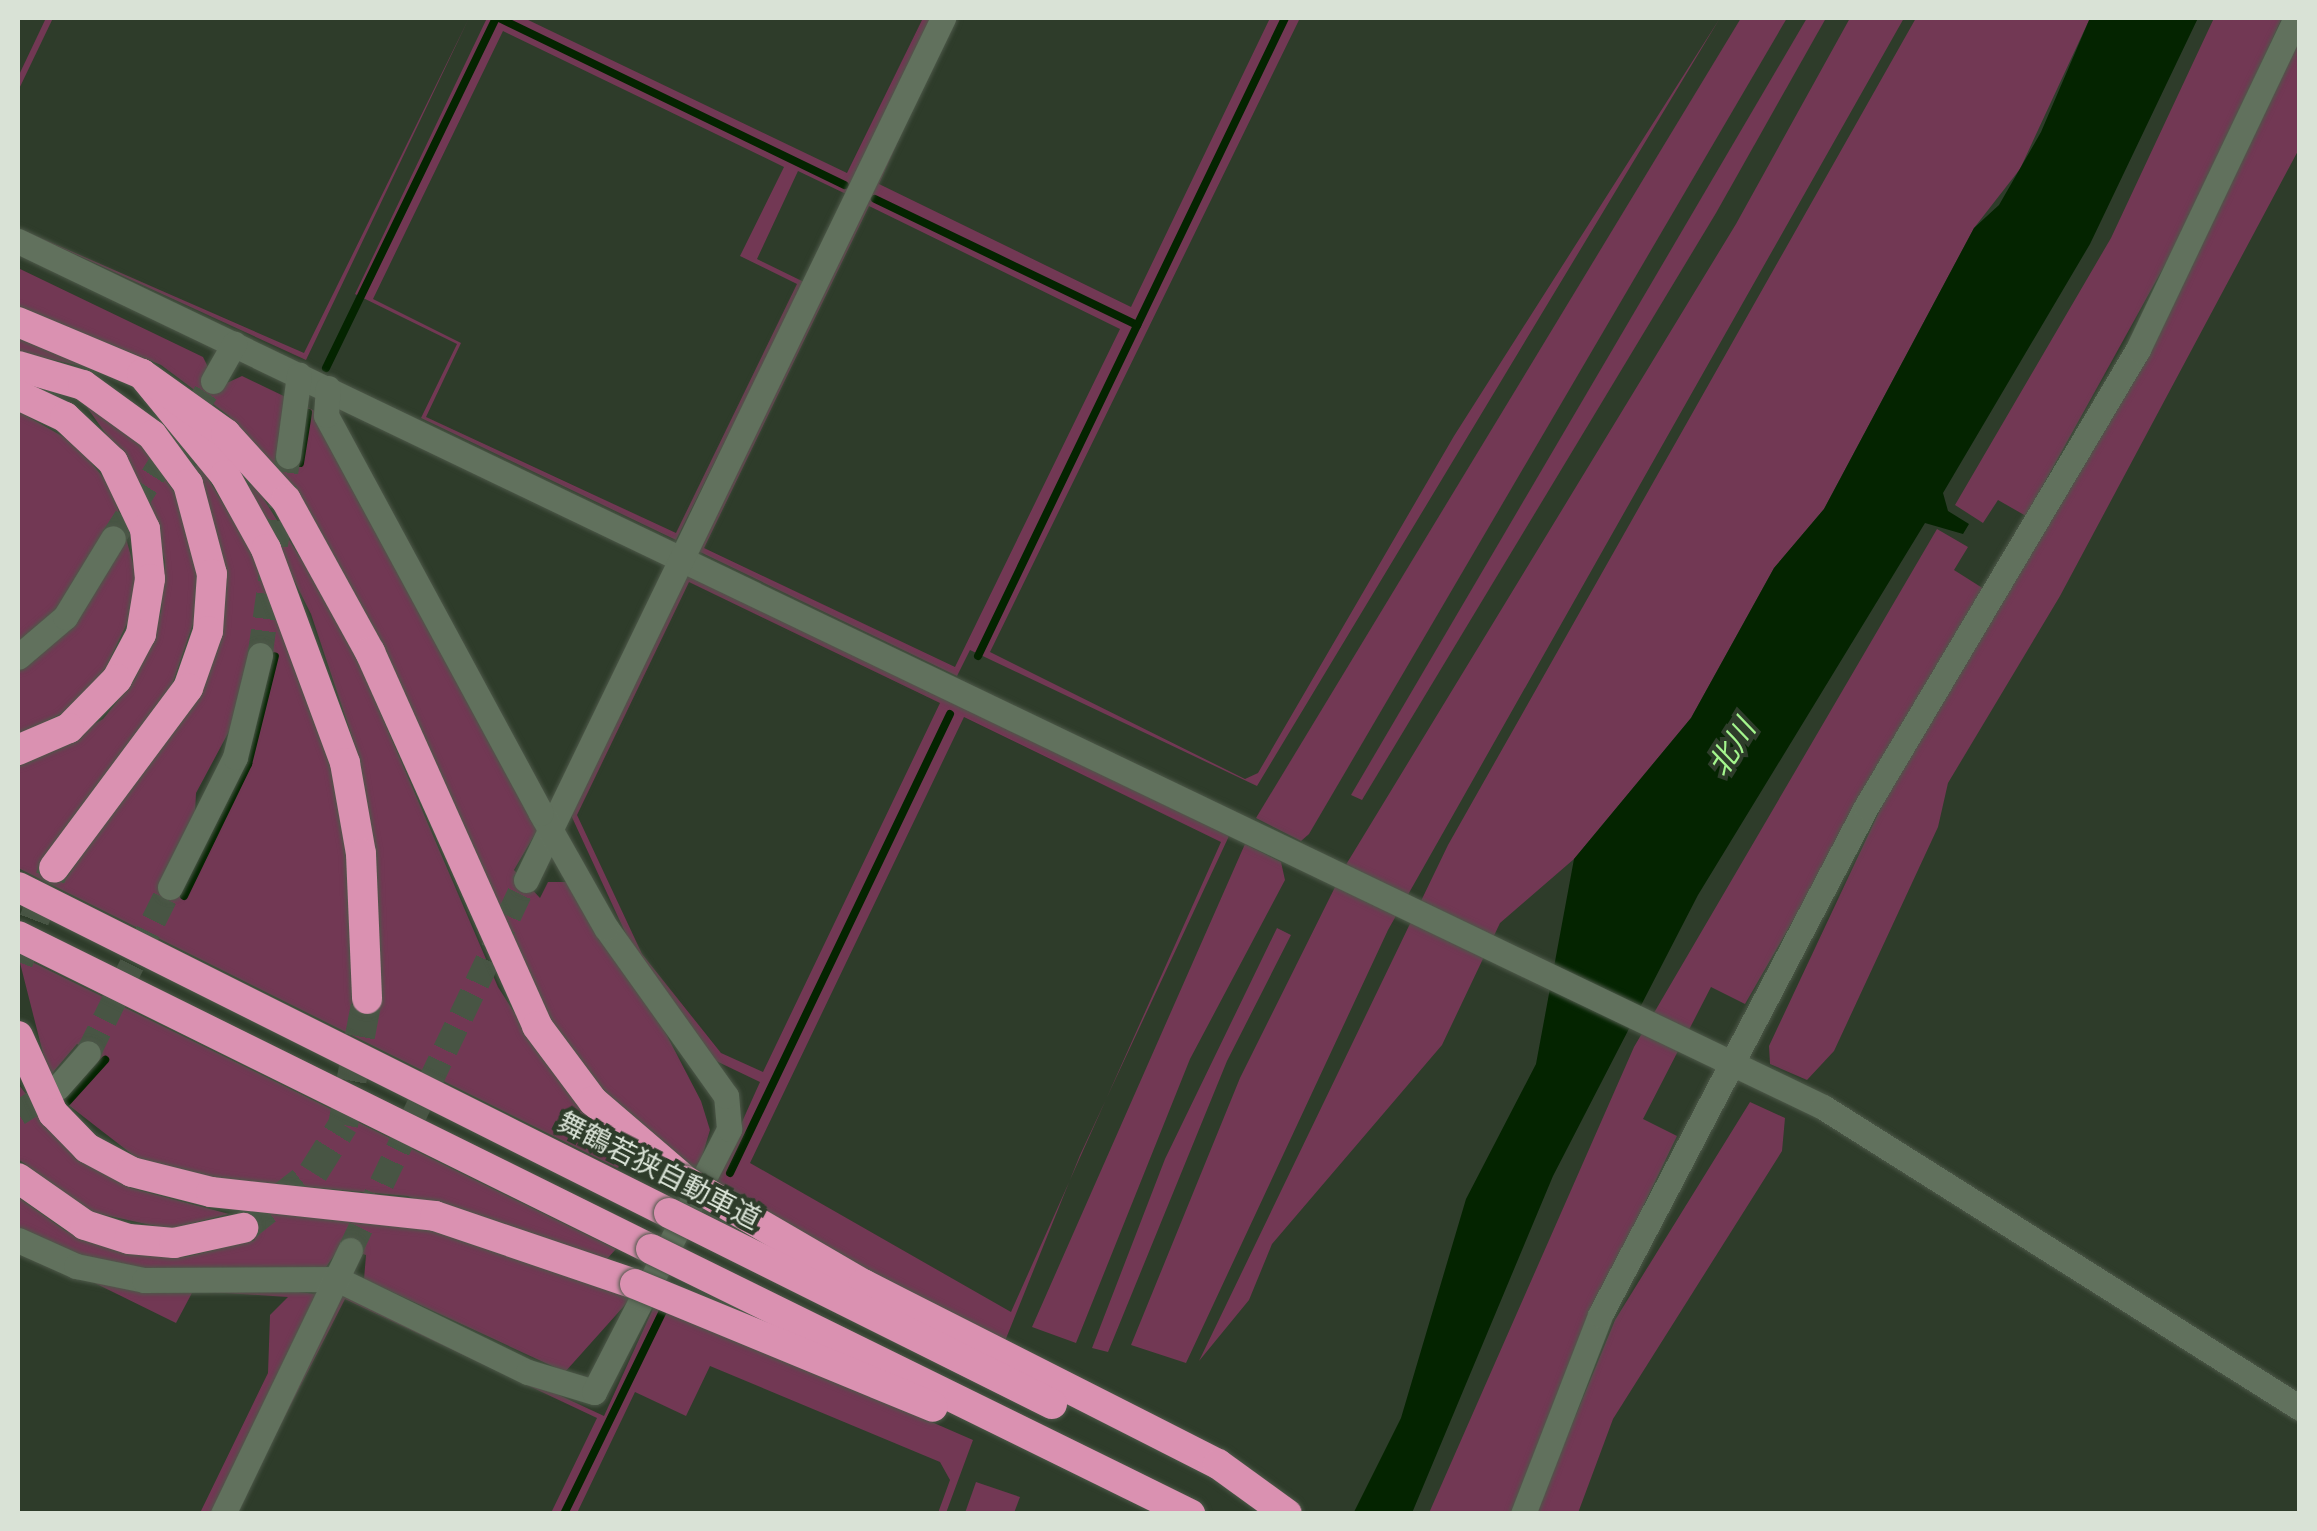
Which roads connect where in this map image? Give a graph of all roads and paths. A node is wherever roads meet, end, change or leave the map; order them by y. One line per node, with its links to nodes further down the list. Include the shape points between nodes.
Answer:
1 (943, 18): 14 (street)
2 (2296, 18): 27 (street, via 2138,350)
3 (18, 241): 5 (street)
4 (18, 322): 7 (highway)
5 (234, 344): 8 (street); 9 (street)
6 (18, 366): 19 (highway, via 83,385 152,434 188,484 212,574 208,630 188,688)
7 (142, 374): 24 (highway, via 244,507 320,676 361,854); 38 (highway, bridge, via 226,434 286,500 354,619 537,1026 593,1101 686,1181 863,1284 1218,1464)
8 (299, 375): 10 (street); 12 (street)
9 (213, 381)
10 (328, 388): 14 (street); 18 (street, via 326,414)
11 (18, 395): 17 (highway, via 65,416 113,462 146,528 150,578 141,634 117,680 68,728)
12 (288, 456)
13 (113, 538): 16 (street, via 64,617)
14 (681, 558): 18 (street); 27 (street)
15 (260, 655): 22 (street, via 235,757)
16 (18, 657)
17 (18, 750)
18 (553, 827): 20 (street); 33 (street, via 606,928 726,1096 729,1129 594,1392 528,1372)
19 (54, 868)
20 (526, 880)
21 (18, 886): 37 (highway, 舞鶴若狭自動車道, bridge)
22 (170, 887)
23 (18, 936): 36 (highway, bridge)
24 (366, 999)
25 (18, 1036): 36 (highway, bridge, via 54,1113 88,1148 132,1172 211,1192 435,1216 636,1284)
26 (88, 1053): 28 (street)
27 (1721, 1058): 34 (street, via 1917,1160); 39 (street, via 1600,1314)
28 (58, 1087)
29 (18, 1178): 30 (highway, via 85,1225 129,1239 174,1242)
30 (243, 1228)
31 (18, 1240): 33 (street, via 76,1266 144,1280)
32 (350, 1250): 33 (street)
33 (337, 1279): 35 (street)
34 (2300, 1408)
35 (224, 1514)
36 (1190, 1514)
37 (1272, 1514)
38 (1287, 1514)
39 (1523, 1514)

